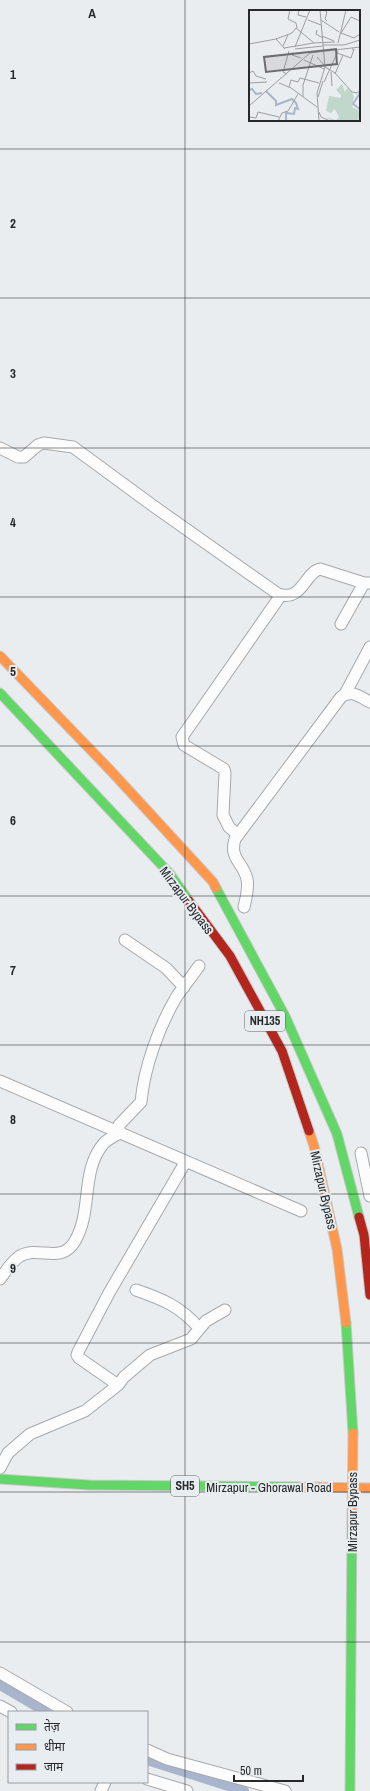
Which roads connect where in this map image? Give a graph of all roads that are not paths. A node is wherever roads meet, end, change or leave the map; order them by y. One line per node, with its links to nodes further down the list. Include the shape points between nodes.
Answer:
1 (0, 448): 3 (street, via 18,457 24,457 38,444 73,447)
2 (367, 583): 3 (street, via 320,569 313,573 299,591); 4 (street)
3 (281, 595): 10 (street, via 182,737 184,745 224,768 223,816 229,827)
4 (341, 624)
5 (370, 647): 8 (street)
6 (0, 656): 23 (main road, NH135, via 213,882 285,1016 337,1134 364,1234)
7 (0, 693): 36 (main road, Mirzapur Bypass / NH135, bridge, via 170,874 230,956 282,1051 314,1146 337,1249 348,1342 353,1433)
8 (345, 694): 9 (street, via 357,695); 10 (street)
9 (370, 702)
10 (238, 835): 11 (street, via 233,850 248,884)
11 (244, 907)
12 (125, 940): 14 (street, via 166,968)
13 (199, 966): 14 (street)
14 (184, 986): 16 (street, via 168,1014 154,1049 143,1082 141,1102 118,1125)
15 (0, 1081): 16 (street)
16 (119, 1133): 18 (street); 21 (street, via 104,1142 94,1160 90,1170 82,1225 68,1250 62,1254 21,1255)
17 (361, 1153): 19 (street)
18 (186, 1160): 20 (street); 26 (street, via 109,1293 77,1355)
19 (370, 1196)
20 (301, 1211)
21 (0, 1279)
22 (136, 1290): 25 (street, via 167,1301 188,1315)
23 (370, 1295)
24 (225, 1310): 25 (street)
25 (199, 1328): 26 (street, via 190,1339 150,1355)
26 (118, 1385): 27 (street, via 85,1411 30,1434 8,1453)
27 (0, 1468)
28 (0, 1479): 29 (main road, Mirzapur - Ghorawal Road / SH5, via 97,1485)
29 (370, 1488)
30 (0, 1673): 31 (street)
31 (65, 1711)
32 (148, 1750): 35 (street, via 167,1759)
33 (148, 1779): 34 (street)
34 (187, 1791)
35 (285, 1791)
36 (350, 1791)

